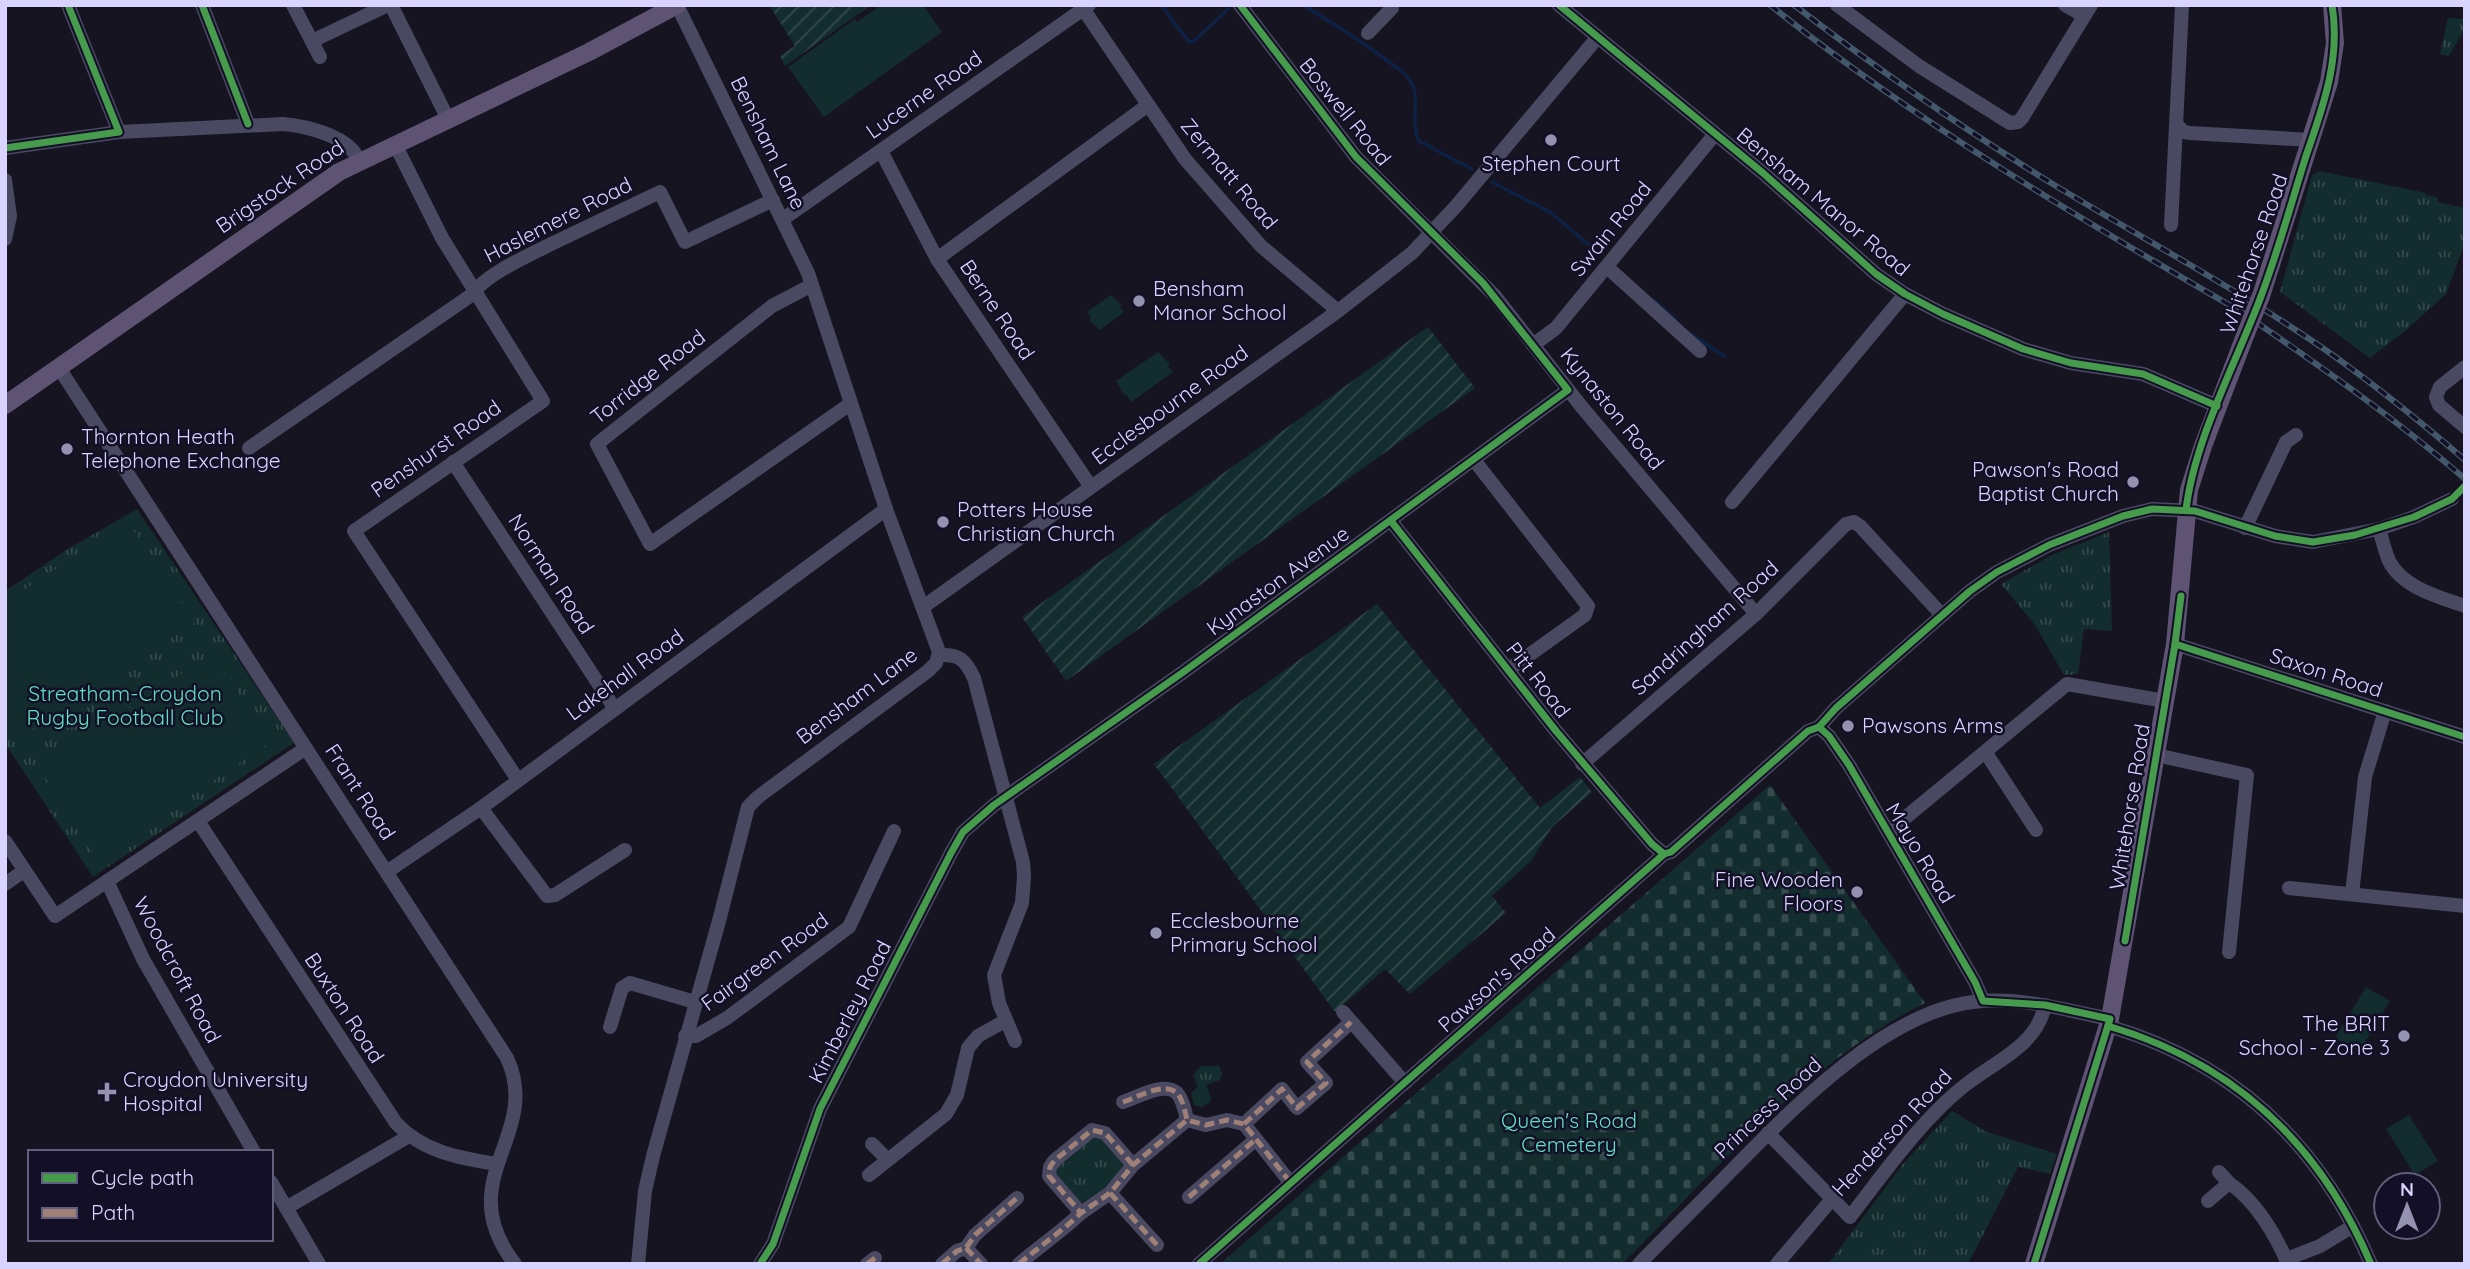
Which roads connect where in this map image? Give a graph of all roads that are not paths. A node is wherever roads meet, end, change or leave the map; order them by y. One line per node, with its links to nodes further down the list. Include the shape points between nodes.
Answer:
1 (68, 5): 23 (street)
2 (202, 5): 21 (street)
3 (293, 5): 17 (street)
4 (390, 5): 17 (street); 20 (street)
5 (1240, 5): 34 (street, Boswell Road, via 1356,157)
6 (1559, 5): 16 (street, Bensham Manor Road)
7 (1837, 5): 14 (street, via 1955,90 2005,122 2014,123 2022,118)
8 (2065, 5): 14 (street)
9 (2182, 5): 22 (street)
10 (2332, 5): 25 (main road, Whitehorse Road, via 2332,68)
11 (1395, 6): 15 (street)
12 (669, 7): 20 (main road, Brigstock Road, via 589,52); 31 (street, Bensham Lane)
13 (1086, 8): 19 (street, Zermatt Road); 28 (street, Lucerne Road)
14 (2087, 11)
15 (1368, 33)
16 (1597, 38): 24 (street, Bensham Manor Road); 34 (street, Ecclesbourne Road)
17 (312, 41): 18 (street)
18 (320, 57)
19 (1148, 104): 36 (street); 41 (street, Zermatt Road, via 1185,159 1261,246)
20 (448, 120): 26 (main road, Brigstock Road)
21 (247, 124): 23 (street); 29 (street, via 291,124 318,130 346,145)
22 (2177, 125): 25 (street, via 2190,133); 33 (street)
23 (120, 132): 27 (street)
24 (1715, 134): 37 (street, Swain Road); 40 (street, Bensham Manor Road)
25 (2312, 140): 49 (main road, Whitehorse Road, bridge, via 2261,296)
26 (395, 144): 29 (main road, Brigstock Road); 39 (street, Penshurst Road, via 442,238)
27 (5, 148)
28 (881, 151): 32 (street, Lucerne Road); 36 (street, Berne Road)
29 (359, 161): 45 (main road, Brigstock Road)
30 (5, 180): 35 (street, via 10,216)
31 (773, 200): 32 (street, Bensham Lane); 39 (street, Haslemere Road, via 685,242 660,192 528,256)
32 (783, 219): 38 (street, Bensham Lane)
33 (2172, 225)
34 (1432, 232): 41 (street, Ecclesbourne Road); 42 (street, Kynaston Road, via 1495,296)
35 (5, 239)
36 (937, 259): 55 (street, Berne Road)
37 (1607, 267): 42 (street, Swain Road, via 1556,328); 43 (street)
38 (812, 285): 47 (street, Bensham Lane); 47 (street, Torridge Road, via 772,306 597,444 650,544)
39 (475, 289): 52 (street, Haslemere Road); 54 (street, Penshurst Road, via 543,401)
40 (1905, 294): 49 (street, Bensham Manor Road, via 2023,349 2071,363 2143,374); 57 (street)
41 (1338, 311): 55 (street, Ecclesbourne Road)
42 (1533, 345): 46 (street, Kynaston Road)
43 (1700, 351)
44 (2465, 367): 50 (street, via 2440,387 2435,397)
45 (59, 368): 48 (main road, Brigstock Road); 75 (street, Frant Road)
46 (1568, 390): 53 (street, Kynaston Avenue); 65 (street, Kynaston Road)
47 (850, 404): 58 (street, Bensham Lane)
48 (5, 405)
49 (2217, 406): 59 (main road, Whitehorse Road)
50 (2465, 427)
51 (2296, 435): 61 (street, via 2286,442)
52 (249, 448)
53 (1474, 460): 60 (street, Kynaston Avenue); 69 (street, via 1588,606 1585,615)
54 (453, 463): 71 (street, Norman Road); 79 (street, Penshurst Road, via 354,531)
55 (1091, 487): 64 (street, Ecclesbourne Road)
56 (2452, 499): 62 (street)
57 (1732, 502)
58 (886, 509): 64 (street, Bensham Lane); 71 (street, Lakehall Road)
59 (2186, 510): 61 (street); 66 (street, via 2152,509 2123,516 2049,545 1997,572); 67 (main road, Whitehorse Road)
60 (1391, 521): 69 (street, Pitt Road); 80 (street, Kynaston Avenue)
61 (2245, 528): 62 (street, via 2313,541)
62 (2379, 528): 63 (street, via 2389,559 2401,575 2424,591)
63 (2465, 606)
64 (923, 607): 68 (street, Bensham Lane)
65 (1756, 614): 66 (street, Sandringham Road, via 1853,522); 78 (street, Sandringham Road)
66 (1942, 615): 73 (street, Pawson's Road)
67 (2175, 644): 70 (main road, Whitehorse Road); 72 (street, Saxon Road)
68 (939, 655): 80 (street, via 956,655 969,667); 98 (street, Bensham Lane, via 928,671 748,807)
69 (1508, 670): 78 (street, Pitt Road)
70 (2165, 701): 76 (street, via 2067,684); 77 (main road, Whitehorse Road)
71 (615, 709): 79 (street, Lakehall Road)
72 (2385, 711): 74 (street, Saxon Road); 94 (street, via 2365,777)
73 (1819, 727): 85 (street, Mayo Road, via 1839,750); 88 (street, Pawson's Road, via 1808,731)
74 (2465, 737)
75 (306, 748): 82 (street); 90 (street, Frant Road)
76 (1986, 753): 83 (street); 85 (street)
77 (2156, 755): 96 (street, via 2247,775); 101 (main road, Whitehorse Road)
78 (1582, 764): 88 (street, Pitt Road)
79 (518, 780): 81 (street, Lakehall Road)
80 (1006, 797): 100 (street, via 1024,877 1018,918 994,972); 134 (street, Kimberley Road, via 967,828 951,853 820,1109 773,1244)
81 (481, 808): 87 (street, via 547,896); 90 (street, Lakehall Road)
82 (198, 821): 91 (street); 110 (street, Buxton Road, via 384,1108)
83 (2028, 825)
84 (894, 831): 103 (street, Fairgreen Road, via 849,927 727,1018 696,1036)
85 (1888, 832): 97 (street, Mayo Road)
86 (5, 841): 89 (street)
87 (625, 850)
88 (1664, 854): 105 (street, Pawson's Road)
89 (24, 870): 91 (street, via 55,916); 92 (street)
90 (388, 871): 115 (street, Frant Road, via 510,1063 514,1112)
91 (107, 881): 113 (street, Woodcroft Road, via 143,959)
92 (5, 884)
93 (2289, 888): 94 (street)
94 (2352, 894): 95 (street)
95 (2465, 906)
96 (2229, 952)
97 (1983, 1001): 99 (street, Princess Road); 109 (street, Princess Road, via 1958,1004 1901,1027 1814,1090)
98 (695, 1002): 102 (street, via 629,983 622,988); 103 (street, Bensham Lane)
99 (2045, 1005): 101 (street, Princess Road); 123 (street, Henderson Road, via 2030,1038 1947,1101 1850,1217)
100 (1006, 1021): 104 (street); 114 (street, via 978,1036 968,1048 957,1095 946,1114)
101 (2109, 1022): 127 (street, Princess Road, via 2199,1065 2274,1118 2314,1163); 141 (main road, Whitehorse Road)
102 (610, 1027)
103 (685, 1036): 133 (street, Bensham Lane, via 649,1174)
104 (1015, 1041)
105 (1405, 1083): 108 (street, via 1347,1017 1307,1062 1326,1083 1297,1108 1282,1089); 118 (street, Pawson's Road)
106 (1123, 1102): 107 (street, via 1171,1090 1181,1101)
107 (1187, 1120): 108 (street, via 1206,1125 1227,1120); 116 (street)
108 (1244, 1124): 111 (street)
109 (1768, 1133): 123 (street, Henderson Road); 139 (street, Princess Road)
110 (408, 1136): 115 (street, Buxton Road, via 449,1156); 125 (street)
111 (1255, 1140): 118 (street); 121 (street)
112 (872, 1144): 114 (street)
113 (253, 1150)
114 (887, 1159): 117 (street)
115 (497, 1164): 132 (street, Frant Road, via 490,1210 500,1241)
116 (1133, 1165): 120 (street); 126 (street, via 1105,1133 1096,1130 1054,1161 1051,1180)
117 (869, 1175)
118 (1290, 1182): 138 (street, Pawson's Road)
119 (273, 1185): 125 (street)
120 (1110, 1193): 126 (street); 128 (street)
121 (1189, 1197)
122 (1017, 1198): 129 (street)
123 (1832, 1199): 140 (street)
124 (2208, 1201): 130 (street, via 2224,1177 2249,1200)
125 (286, 1208): 131 (street)
126 (1081, 1213): 137 (street)
127 (2353, 1226): 130 (street); 142 (street, Princess Road)
128 (1157, 1245)
129 (966, 1248): 135 (street); 136 (street)
130 (2288, 1261)
131 (319, 1264)
132 (515, 1264)
133 (638, 1264)
134 (760, 1264)
135 (942, 1264)
136 (981, 1264)
137 (1019, 1264)
138 (1199, 1264)
139 (1639, 1264)
140 (1777, 1264)
141 (2034, 1264)
142 (2371, 1264)

